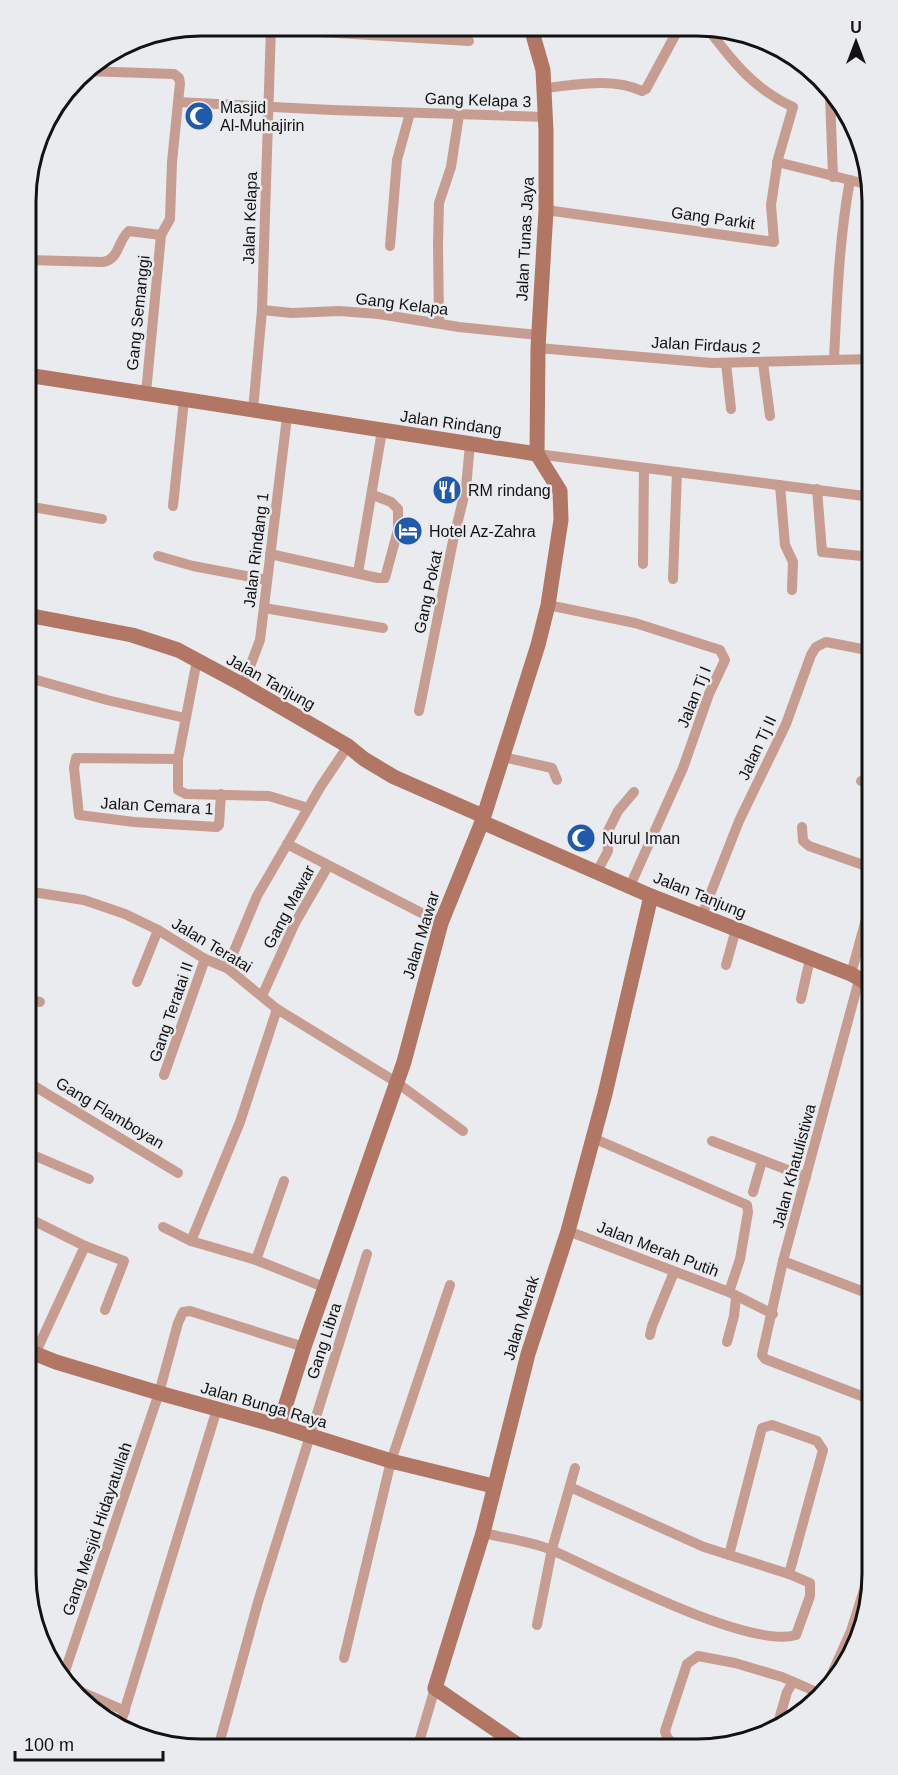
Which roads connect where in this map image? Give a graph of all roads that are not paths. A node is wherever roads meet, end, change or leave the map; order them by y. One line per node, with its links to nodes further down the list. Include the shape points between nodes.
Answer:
1 (270, 36): 11 (street, Jalan Kelapa)
2 (384, 36): 6 (street)
3 (533, 36): 8 (street, Jalan Tunas Jaya)
4 (675, 36): 8 (street, via 642,91 603,83)
5 (714, 37): 15 (street, Gang Parkit, via 751,82 793,107)
6 (469, 42)
7 (99, 72): 9 (street, Gang Semanggi, via 174,74 180,83)
8 (544, 88): 14 (street, Jalan Tunas Jaya)
9 (178, 102): 11 (street, Gang Kelapa 3); 20 (street, Gang Semanggi, via 170,219)
10 (830, 104): 16 (street)
11 (268, 107): 12 (street, Gang Kelapa 3); 23 (street, Jalan Kelapa)
12 (410, 113): 13 (street, Gang Kelapa 3); 21 (street, Gang Kelapa 3, via 397,160)
13 (459, 114): 14 (street, Gang Kelapa 3); 24 (street, via 451,167 440,204)
14 (545, 117): 19 (street, Jalan Tunas Jaya)
15 (777, 162): 16 (street); 19 (street, Gang Parkit, via 771,206 774,242)
16 (834, 177): 17 (street)
17 (850, 180): 18 (street); 26 (street)
18 (861, 183)
19 (546, 210): 25 (street, Jalan Tunas Jaya)
20 (161, 235): 22 (street, Gang Semanggi, via 129,231 110,261); 31 (street, Gang Semanggi)
21 (390, 246)
22 (36, 260)
23 (262, 310): 24 (street, Gang Kelapa, via 339,311); 34 (street, Jalan Kelapa)
24 (439, 323): 25 (street, Gang Kelapa)
25 (538, 341): 28 (street, Jalan Firdaus 2); 39 (street, Jalan Tunas Jaya)
26 (834, 359): 27 (street, Jalan Firdaus 2); 29 (street, Jalan Firdaus 2)
27 (862, 359)
28 (726, 363): 29 (street, Jalan Firdaus 2); 33 (street)
29 (763, 363): 35 (street)
30 (36, 376): 31 (street, Jalan Rindang)
31 (146, 393): 32 (street, Jalan Rindang)
32 (184, 400): 34 (street, Jalan Rindang); 46 (street)
33 (731, 409)
34 (253, 410): 36 (street, Jalan Rindang)
35 (770, 416)
36 (287, 417): 37 (street, Jalan Rindang); 49 (street, Jalan Rindang 1)
37 (382, 431): 38 (street, Jalan Rindang); 44 (street)
38 (470, 444): 39 (street, Jalan Rindang); 65 (street, Gang Pokat, via 466,488)
39 (537, 454): 40 (street, Jalan Rindang); 57 (street, Jalan Mawar, via 561,491 561,520)
40 (644, 468): 41 (street, Jalan Rindang); 52 (street)
41 (677, 472): 42 (street, Jalan Rindang); 54 (street)
42 (780, 485): 43 (street, Jalan Rindang); 56 (street, via 786,545 793,562)
43 (817, 489): 45 (street, Jalan Rindang); 51 (street, via 822,552)
44 (373, 495): 53 (street); 53 (street, via 398,509 398,530 385,578)
45 (862, 496)
46 (173, 506)
47 (36, 508): 48 (street)
48 (102, 519)
49 (270, 554): 53 (street); 55 (street, Jalan Rindang 1)
50 (158, 556): 55 (street)
51 (862, 556)
52 (644, 564)
53 (358, 573)
54 (673, 579)
55 (267, 580): 58 (street, Jalan Rindang 1)
56 (792, 590)
57 (548, 605): 68 (street, Jalan Mawar); 80 (street, Jalan Tj I, via 636,622 720,650 725,660 683,768)
58 (264, 608): 60 (street); 64 (street, Jalan Rindang 1, via 260,640)
59 (36, 617): 62 (street, Jalan Tanjung, via 132,635)
60 (383, 628)
61 (862, 649): 83 (street, Jalan Tj II, via 826,642 811,655 786,724 740,821)
62 (197, 660): 64 (street, Jalan Tanjung); 66 (street)
63 (36, 680): 66 (street)
64 (243, 685): 67 (street, Jalan Tanjung)
65 (419, 711)
66 (185, 718): 69 (street)
67 (348, 746): 73 (street, Gang Mawar); 74 (street, Jalan Tanjung, via 394,777)
68 (503, 757): 70 (street, via 552,768); 74 (street, Jalan Mawar)
69 (178, 759): 72 (street, via 178,790 186,794); 72 (street, Jalan Cemara 1, via 76,758 79,815 217,827)
70 (558, 780)
71 (634, 792): 79 (street, via 607,832 608,851)
72 (221, 794): 73 (street, via 269,796)
73 (308, 808): 76 (street, Gang Mawar)
74 (483, 819): 79 (street, Jalan Tanjung); 84 (street, Jalan Mawar)
75 (802, 827): 77 (street, via 803,841 809,846)
76 (287, 844): 78 (street, Gang Mawar); 90 (street, Gang Mawar, via 257,896)
77 (862, 865)
78 (328, 866): 84 (street, Gang Mawar); 93 (street, Gang Mawar, via 295,923)
79 (597, 872): 80 (street, Jalan Tanjung)
80 (630, 886): 82 (street, Jalan Tanjung)
81 (36, 893): 86 (street, Jalan Teratai, via 84,900)
82 (651, 896): 83 (street, Jalan Tanjung); 102 (street, Jalan Merak)
83 (702, 915): 85 (street, Jalan Tanjung)
84 (441, 923): 99 (street, Jalan Mawar)
85 (736, 929): 87 (street, Jalan Tanjung); 89 (street)
86 (158, 930): 88 (street, Jalan Teratai); 92 (street)
87 (810, 958): 91 (street, Jalan Tanjung); 94 (street)
88 (205, 959): 90 (street, Jalan Teratai); 98 (street, Gang Teratai II)
89 (726, 965)
90 (227, 968): 93 (street, Jalan Teratai)
91 (861, 980): 107 (street, Jalan Khatulistiwa)
92 (137, 982)
93 (262, 996): 97 (street, Jalan Teratai)
94 (801, 999)
95 (36, 1001): 96 (street)
96 (40, 1002)
97 (277, 1009): 99 (street, Jalan Teratai); 114 (street, via 240,1122)
98 (164, 1075)
99 (396, 1082): 101 (street, Jalan Teratai); 121 (street, Jalan Mawar)
100 (36, 1087): 106 (street, Gang Flamboyan)
101 (463, 1131)
102 (593, 1138): 113 (street, Jalan Merak); 123 (street, via 747,1205)
103 (712, 1141): 105 (street)
104 (36, 1156): 108 (street)
105 (762, 1161): 107 (street); 110 (street)
106 (178, 1173)
107 (806, 1177): 118 (street, Jalan Khatulistiwa)
108 (89, 1179)
109 (284, 1181): 117 (street)
110 (753, 1192)
111 (36, 1222): 115 (street)
112 (163, 1227): 114 (street)
113 (568, 1231): 119 (street, Jalan Merah Putih); 138 (street, Jalan Merak, via 528,1354)
114 (191, 1241): 117 (street)
115 (85, 1246): 124 (street, via 124,1261); 127 (street)
116 (367, 1254): 135 (street, Gang Libra)
117 (256, 1260): 121 (street)
118 (783, 1261): 122 (street); 125 (street, Jalan Khatulistiwa)
119 (674, 1272): 123 (street, Jalan Merah Putih); 126 (street)
120 (450, 1285): 136 (street)
121 (324, 1287): 129 (street, Jalan Mawar)
122 (862, 1291)
123 (732, 1294): 125 (street, Jalan Merah Putih); 128 (street, via 734,1316)
124 (105, 1310)
125 (772, 1314): 132 (street, Jalan Khatulistiwa, via 762,1349 765,1359)
126 (650, 1335)
127 (36, 1342)
128 (727, 1342)
129 (304, 1347): 131 (street, Gang Mesjid Hidayatullah, via 185,1311 178,1323); 134 (street, Jalan Mawar)
130 (36, 1354): 131 (street, Jalan Bunga Raya)
131 (159, 1393): 133 (street, Jalan Bunga Raya); 148 (street, Gang Mesjid Hidayatullah)
132 (862, 1396)
133 (217, 1409): 134 (street, Jalan Bunga Raya); 154 (street)
134 (279, 1426): 135 (street, Jalan Bunga Raya)
135 (309, 1437): 136 (street, Jalan Bunga Raya); 155 (street, Gang Libra)
136 (392, 1461): 138 (street, Jalan Bunga Raya); 146 (street)
137 (575, 1468): 139 (street)
138 (494, 1486): 140 (street, Jalan Merak)
139 (570, 1487): 141 (street); 142 (street)
140 (483, 1533): 141 (street); 150 (street, Jalan Merak)
141 (552, 1550): 143 (street, via 694,1613 746,1632 785,1638 796,1635 812,1587); 145 (street)
142 (729, 1555): 143 (street); 143 (street, via 762,1428 772,1425 817,1441 823,1450)
143 (789, 1574)
144 (860, 1602): 147 (street)
145 (537, 1625)
146 (344, 1658)
147 (837, 1660)
148 (66, 1668)
149 (793, 1682): 151 (street); 153 (street); 158 (street, via 735,1663 698,1656 687,1664 665,1731)
150 (435, 1688): 156 (street, Jalan Merak); 157 (street)
151 (814, 1691)
152 (98, 1702): 154 (street)
153 (780, 1716)
154 (123, 1717)
155 (220, 1739)
156 (420, 1739)
157 (509, 1739)
158 (667, 1739)

